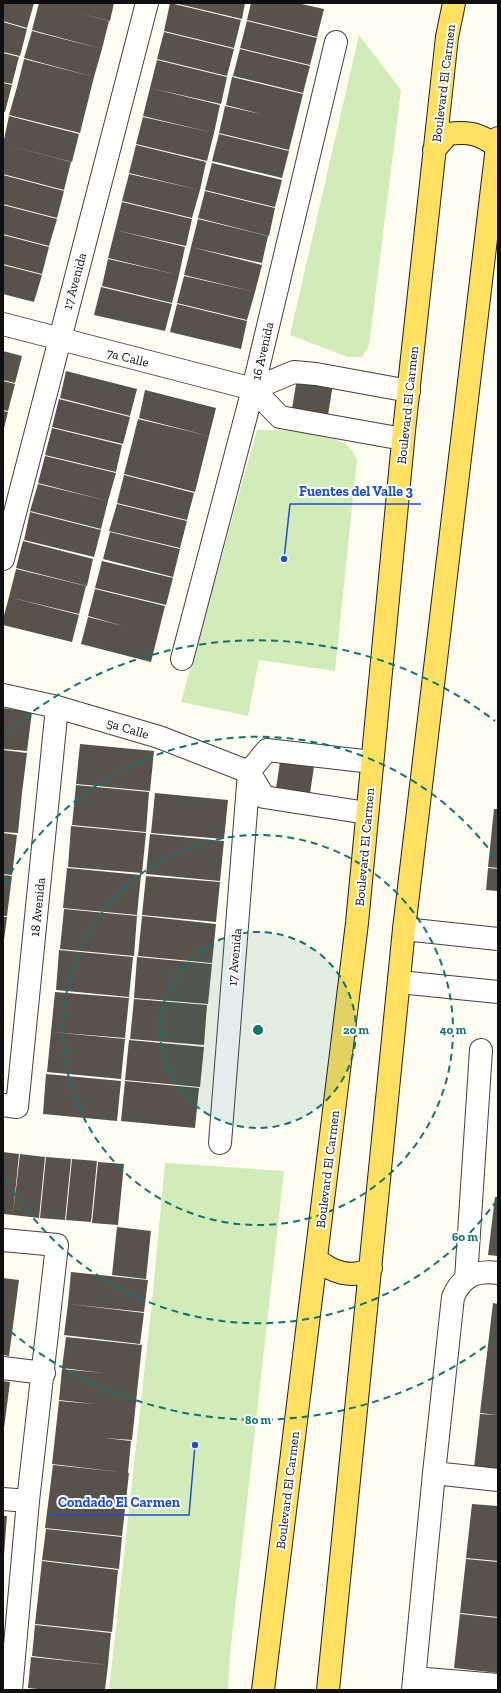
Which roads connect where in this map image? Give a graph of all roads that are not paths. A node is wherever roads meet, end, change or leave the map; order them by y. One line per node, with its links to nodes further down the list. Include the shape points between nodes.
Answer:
1 (147, 3): 7 (street, 17 Avenida)
2 (454, 3): 5 (main road, Boulevard El Carmen, via 447,37)
3 (336, 42): 8 (street, 16 Avenida)
4 (498, 142): 5 (main road, via 465,132 448,134); 18 (main road)
5 (434, 150): 9 (main road, Boulevard El Carmen)
6 (3, 324): 7 (street, 7a Calle)
7 (59, 339): 8 (street, 7a Calle); 11 (street, 17 Avenida)
8 (253, 389): 9 (street, via 294,372); 10 (street, via 280,417); 12 (street, 16 Avenida)
9 (409, 391): 10 (main road, Boulevard El Carmen)
10 (403, 439): 15 (main road, Boulevard El Carmen)
11 (3, 559)
12 (182, 659)
13 (3, 695): 14 (street, 5a Calle)
14 (57, 707): 16 (street, 5a Calle, via 158,737); 23 (street, 18 Avenida)
15 (372, 762): 16 (street, via 266,750); 17 (main road, Boulevard El Carmen)
16 (249, 772): 17 (street, via 264,797); 24 (street, 17 Avenida)
17 (367, 813): 26 (main road, Boulevard El Carmen, via 356,931)
18 (404, 929): 19 (street); 20 (main road)
19 (498, 939)
20 (399, 982): 21 (street); 27 (main road)
21 (498, 992)
22 (482, 1050): 29 (street)
23 (10, 1106)
24 (220, 1143)
25 (3, 1240): 31 (street, via 57,1245)
26 (316, 1258): 27 (main road, via 337,1272 352,1274); 39 (main road, Boulevard El Carmen)
27 (371, 1268): 40 (main road)
28 (498, 1273): 29 (street, via 477,1273)
29 (466, 1278): 32 (street, via 458,1286 453,1297)
30 (3, 1368): 31 (street)
31 (44, 1373): 35 (street)
32 (434, 1473): 33 (street); 36 (street)
33 (498, 1480)
34 (3, 1499): 35 (street)
35 (28, 1501): 38 (street)
36 (414, 1684): 37 (street)
37 (498, 1685)
38 (11, 1690)
39 (263, 1690)
40 (328, 1690)

